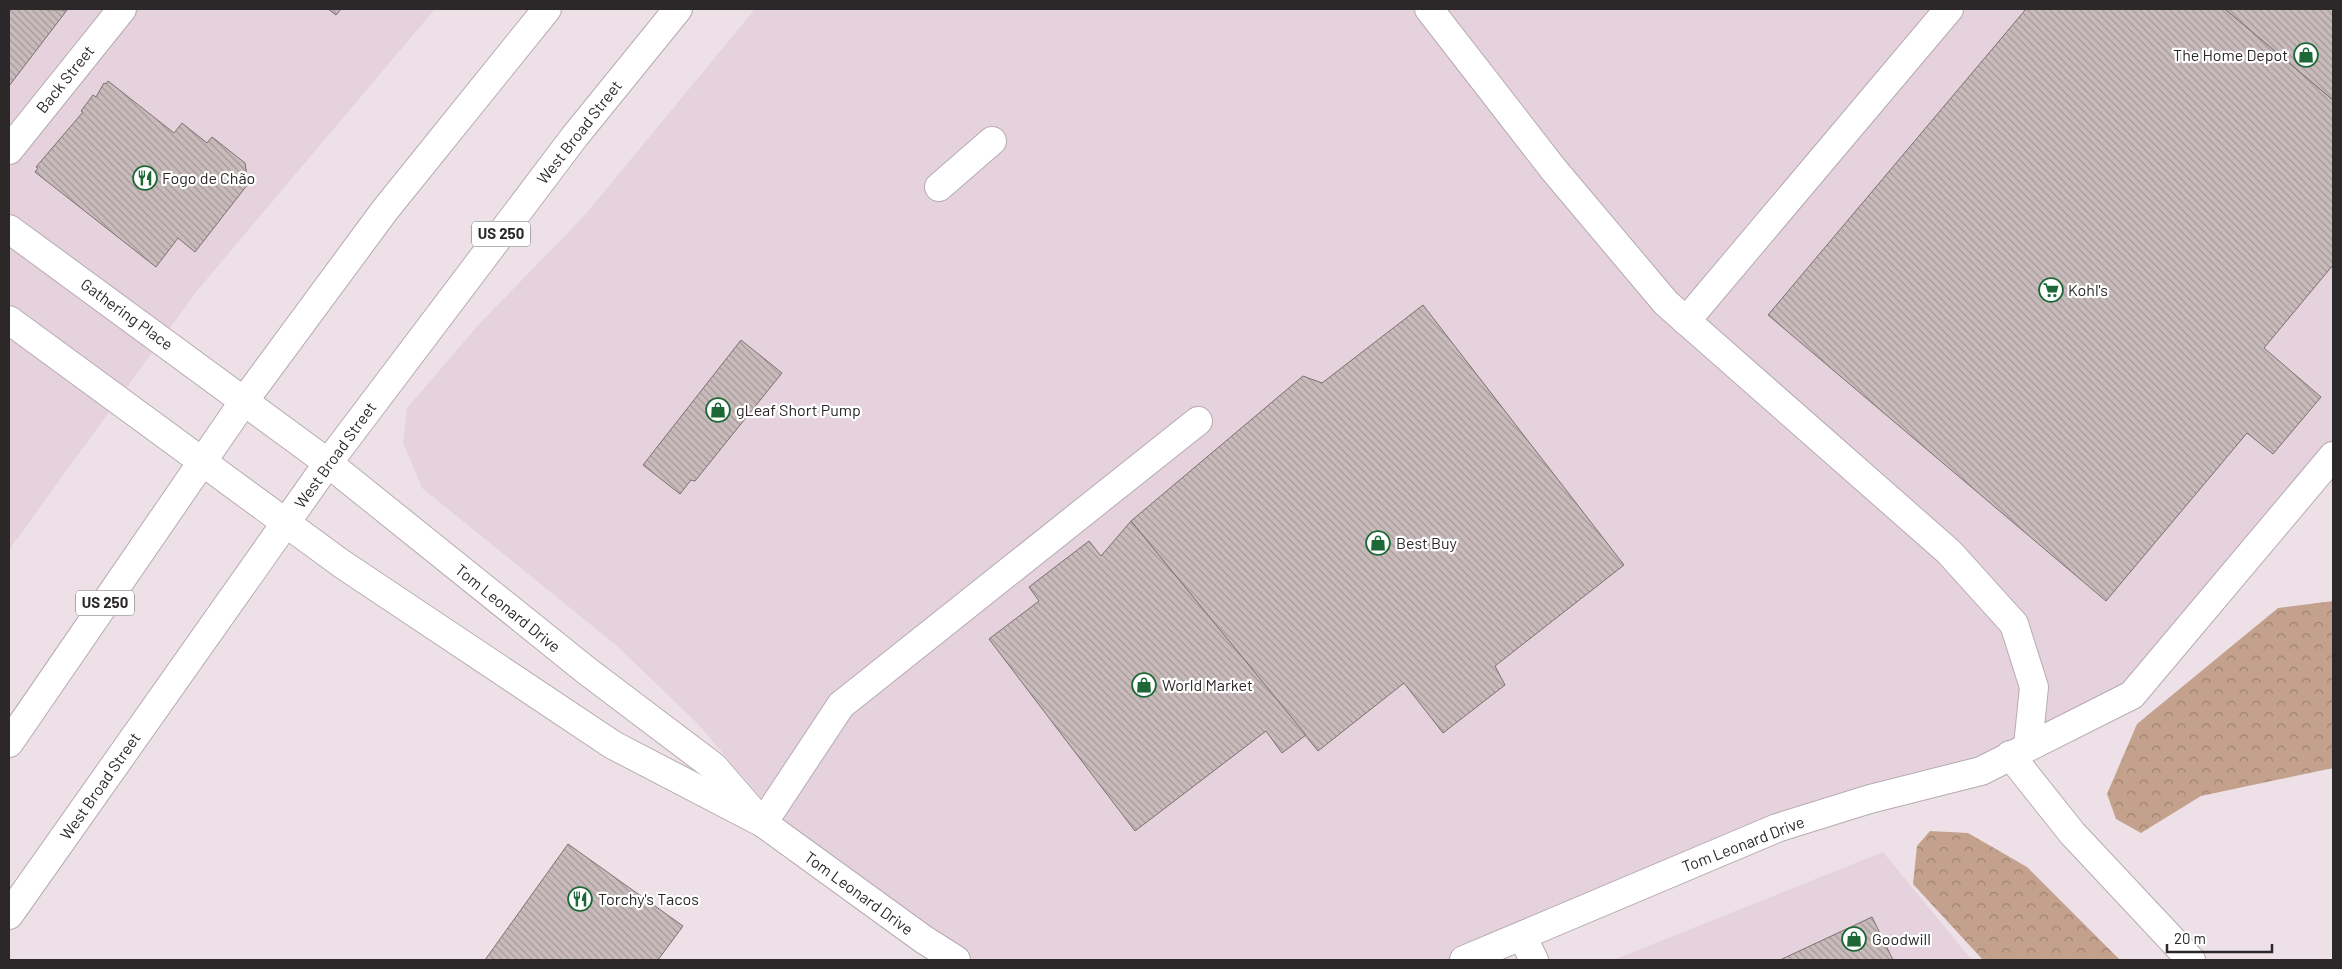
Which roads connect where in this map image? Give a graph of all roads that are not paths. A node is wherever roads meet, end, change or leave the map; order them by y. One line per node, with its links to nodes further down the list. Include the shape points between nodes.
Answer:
1 (122, 9): 7 (street, Back Street)
2 (547, 9): 12 (street, US 250, via 385,210)
3 (678, 9): 16 (street, West Broad Street / US 250, via 575,136)
4 (1429, 9): 11 (street, via 1561,177 1666,304)
5 (1949, 9): 11 (street)
6 (992, 141): 8 (street)
7 (9, 150)
8 (939, 187)
9 (9, 229): 12 (street, Gathering Place)
10 (9, 320): 15 (street)
11 (1686, 321): 19 (street, via 1949,552 2014,624 2034,687)
12 (244, 401): 15 (street, US 250); 16 (street, Tom Leonard Drive)
13 (1198, 421): 20 (street, via 841,705)
14 (2333, 456): 19 (street, Tom Leonard Drive, via 2132,696)
15 (203, 463): 17 (street, Tom Leonard Drive); 18 (street, US 250)
16 (328, 463): 17 (street, West Broad Street / US 250); 20 (street, Tom Leonard Drive, via 587,672 714,767)
17 (286, 523): 20 (street, Tom Leonard Drive, via 342,564 614,745); 21 (street, West Broad Street / US 250)
18 (9, 743)
19 (2019, 751): 22 (street, Tom Leonard Drive, via 1981,770 1777,828); 26 (street, via 2072,833)
20 (763, 823): 23 (street, Tom Leonard Drive)
21 (9, 915)
22 (1522, 936): 24 (street, Tom Leonard Drive); 25 (street)
23 (956, 960)
24 (1464, 960)
25 (1534, 960)
26 (2191, 960)

